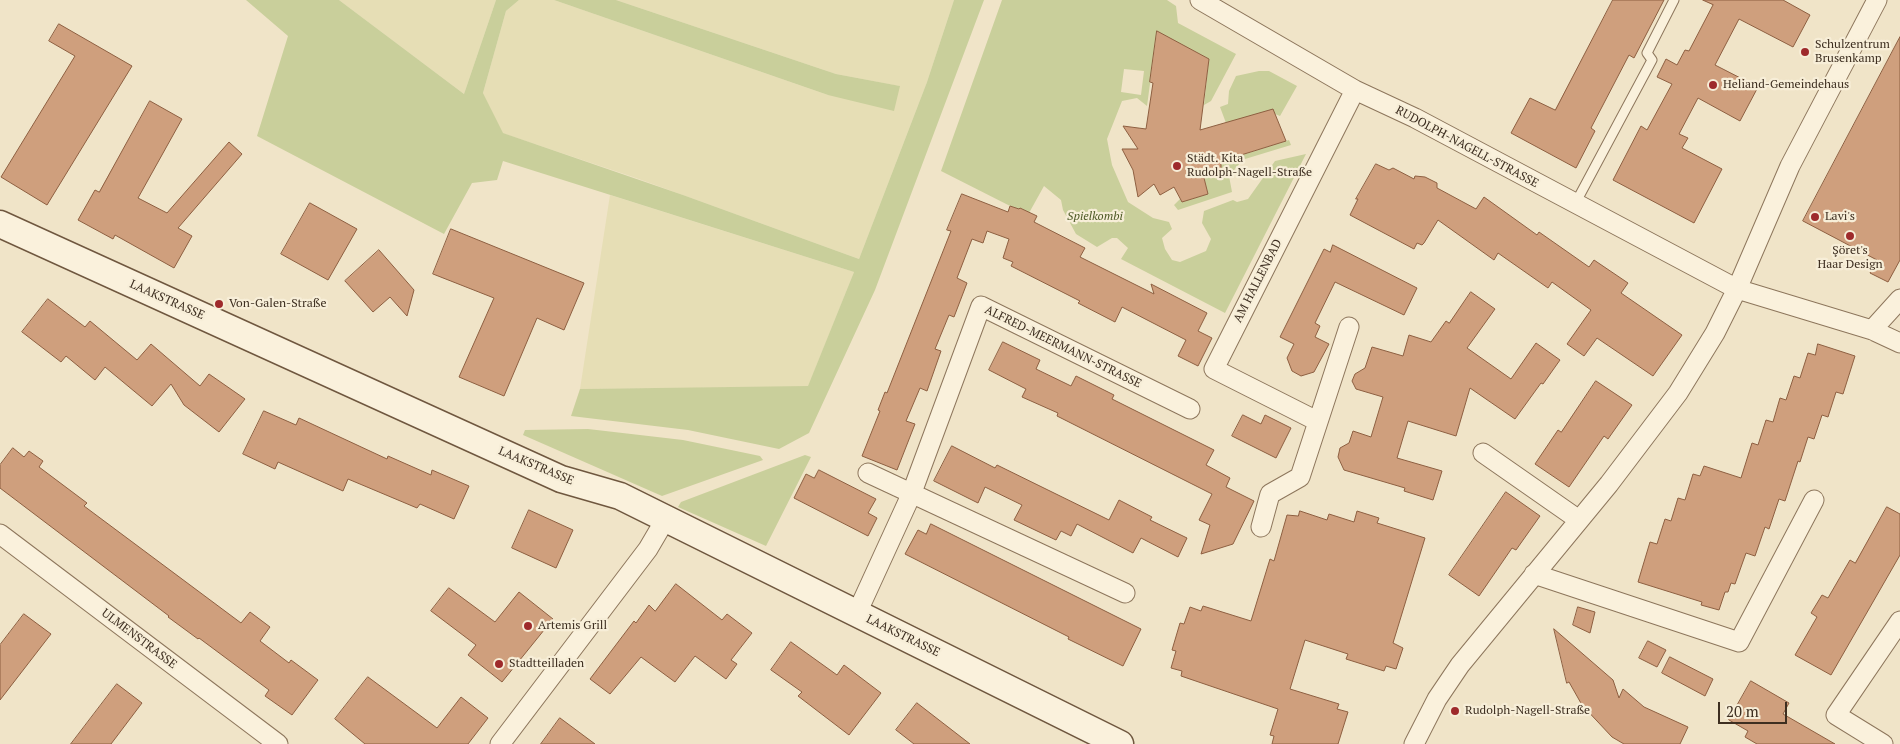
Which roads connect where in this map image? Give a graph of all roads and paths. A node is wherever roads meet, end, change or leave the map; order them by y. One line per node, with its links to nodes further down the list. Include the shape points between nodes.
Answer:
1 (1200, 0): 4 (street, RUDOLPH-NAGELL-STRASSE)
2 (1674, 0): 5 (lane, via 1647,53 1652,60)
3 (1877, 0): 7 (street, via 1790,166)
4 (1355, 90): 5 (street, RUDOLPH-NAGELL-STRASSE, via 1415,118); 13 (street, AM HALLENBAD, via 1214,368)
5 (1575, 204): 7 (street, RUDOLPH-NAGELL-STRASSE)
6 (0, 224): 18 (street, LAAKSTRASSE, via 561,479 620,496)
7 (1737, 289): 10 (street, RUDOLPH-NAGELL-STRASSE); 19 (street, via 1678,393)
8 (1900, 300): 10 (street)
9 (1349, 327): 13 (street)
10 (1872, 330): 11 (street, RUDOLPH-NAGELL-STRASSE)
11 (1900, 343)
12 (1190, 409): 16 (street, ALFRED-MEERMANN-STRASSE, via 982,306)
13 (1317, 421): 20 (street, via 1300,477 1270,494)
14 (1483, 453): 19 (street)
15 (868, 474): 16 (street)
16 (911, 495): 23 (street); 24 (street, ALFRED-MEERMANN-STRASSE)
17 (1814, 500): 22 (street, via 1739,642)
18 (665, 520): 24 (street, LAAKSTRASSE); 27 (street, via 648,549)
19 (1580, 520): 22 (street)
20 (1261, 527)
21 (0, 534): 26 (street, ULMENSTRASSE)
22 (1534, 574): 29 (street, via 1460,665 1437,699)
23 (1125, 593)
24 (857, 613): 28 (street, LAAKSTRASSE)
25 (1900, 621): 30 (street, via 1836,715)
26 (278, 744)
27 (500, 744)
28 (1120, 744)
29 (1414, 744)
30 (1883, 744)

